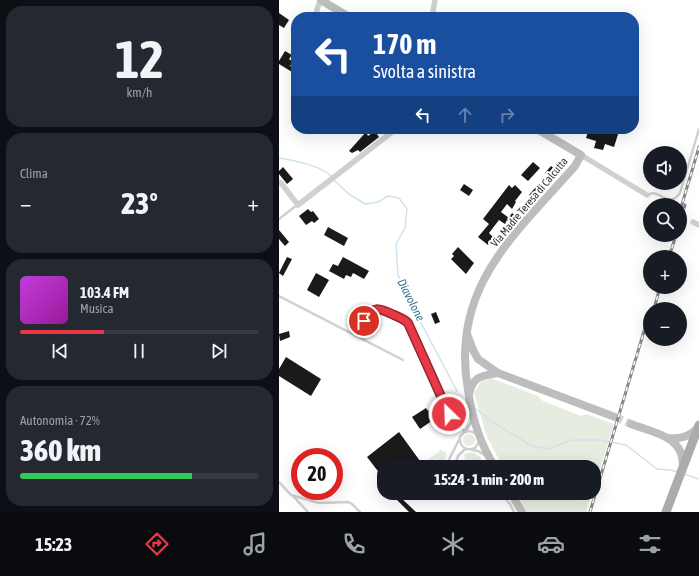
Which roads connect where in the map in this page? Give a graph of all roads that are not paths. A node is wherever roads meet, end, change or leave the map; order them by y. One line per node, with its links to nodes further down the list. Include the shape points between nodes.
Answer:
1 (321, 0): 3 (street); 4 (street)
2 (435, 0): 5 (street)
3 (317, 12)
4 (341, 12)
5 (433, 12)
6 (699, 129): 11 (lane, via 677,197 665,199 655,193)
7 (388, 134): 12 (street)
8 (545, 134): 9 (street)
9 (581, 155): 11 (street); 17 (street, Via Madre Teresa di Calcutta, via 575,166 494,261 477,293)
10 (279, 182): 12 (street)
11 (647, 196)
12 (298, 205): 13 (lane)
13 (279, 219)
14 (693, 222): 15 (street)
15 (699, 226)
16 (279, 296): 18 (lane)
17 (466, 331): 19 (street); 21 (street, Via Madre Teresa di Calcutta)
18 (363, 339): 20 (lane); 29 (lane, via 360,328 373,310 383,310 405,321 449,414)
19 (478, 358): 21 (street, via 470,360); 22 (street)
20 (403, 360)
21 (465, 368): 23 (street, via 474,377); 24 (street, Via Madre Teresa di Calcutta)
22 (498, 373): 23 (street); 26 (street)
23 (478, 377): 24 (street)
24 (468, 395): 25 (street, Via Madre Teresa di Calcutta)
25 (474, 417): 29 (lane); 30 (street, Via Madre Teresa di Calcutta)
26 (615, 417)
27 (631, 424): 31 (street)
28 (699, 426): 31 (street, via 687,437); 39 (main road)
29 (465, 432): 30 (lane, via 471,431); 32 (lane)
30 (479, 438): 35 (lane, via 477,446); 36 (street, Via Madre Teresa di Calcutta)
31 (667, 438): 39 (street, via 679,448)
32 (460, 440): 34 (lane, via 461,446); 37 (lane)
33 (699, 440): 39 (main road)
34 (465, 449): 35 (lane); 38 (lane)
35 (472, 450): 36 (lane)
36 (489, 459)
37 (449, 460)
38 (457, 460)
39 (683, 473): 50 (main road); 51 (main road)
40 (279, 482): 41 (lane)
41 (291, 494)
42 (297, 500): 46 (lane)
43 (308, 500): 47 (lane, via 319,504 348,502)
44 (506, 500): 48 (lane)
45 (515, 500): 49 (street)
46 (308, 512)
47 (360, 512)
48 (514, 512)
49 (522, 512)
50 (666, 512)
51 (672, 512)

